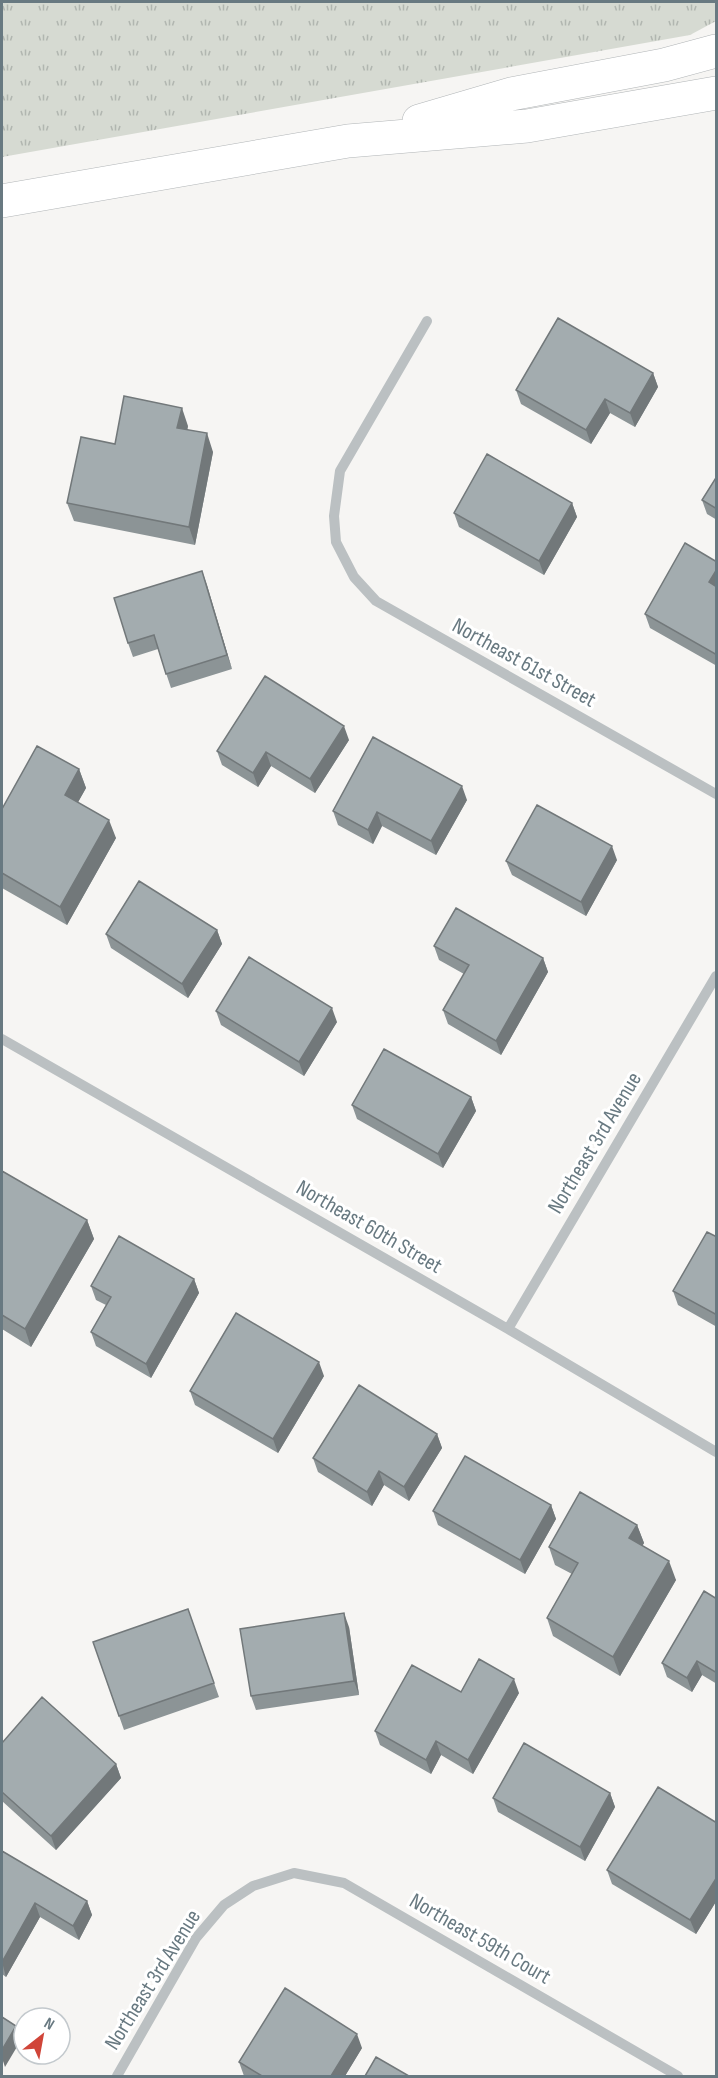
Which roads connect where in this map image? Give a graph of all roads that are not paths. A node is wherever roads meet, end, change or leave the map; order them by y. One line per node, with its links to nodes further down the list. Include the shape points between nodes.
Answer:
1 (717, 51): 3 (highway, via 511,94)
2 (717, 93): 3 (highway, via 527,126)
3 (348, 141): 4 (highway)
4 (2, 201)
5 (427, 321): 6 (street, Northeast 61st Street, via 340,471 334,516 336,542 354,577 376,601)
6 (717, 794)
7 (717, 976): 9 (street, Northeast 3rd Avenue)
8 (2, 1039): 9 (street, Northeast 60th Street)
9 (508, 1329): 10 (street, Northeast 60th Street)
10 (717, 1452)
11 (253, 1886): 12 (street, Northeast 3rd Avenue, via 224,1905 196,1938); 13 (street, Northeast 59th Court, via 294,1873 344,1883)
12 (117, 2076)
13 (678, 2076)

